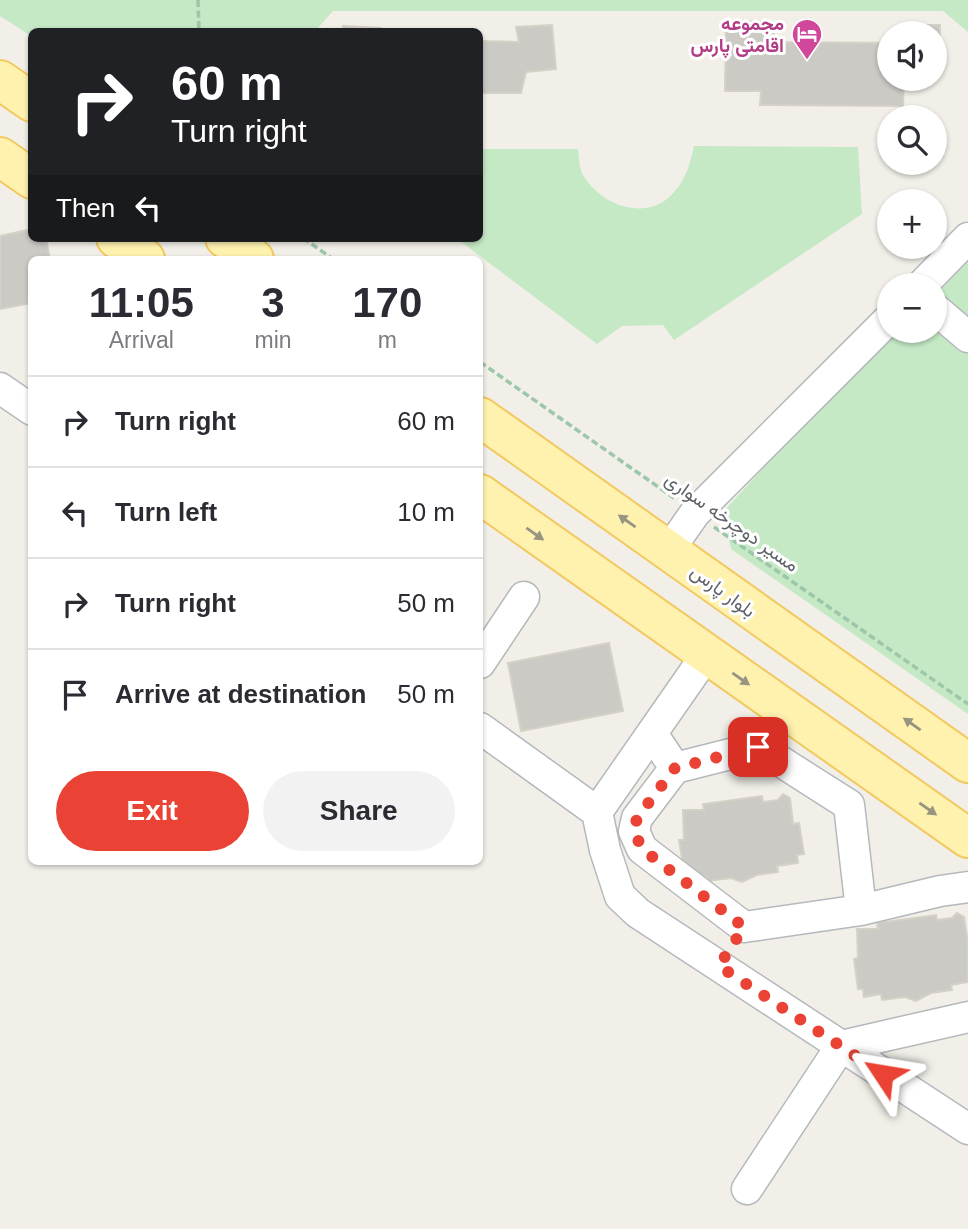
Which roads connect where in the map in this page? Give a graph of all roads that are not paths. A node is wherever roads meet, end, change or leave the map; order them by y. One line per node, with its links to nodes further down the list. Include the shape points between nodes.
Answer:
1 (0, 80): 2 (main road)
2 (28, 99)
3 (0, 157): 4 (main road)
4 (28, 176)
5 (968, 238): 10 (street)
6 (122, 242): 8 (main road)
7 (231, 242): 9 (main road)
8 (141, 256)
9 (250, 256)
10 (934, 273)
11 (947, 319): 13 (street)
12 (877, 331): 16 (street, via 695,513)
13 (968, 337)
14 (483, 419): 16 (main road, بلوار پارس, one-way to 14)
15 (483, 496): 18 (main road, one-way to 18)
16 (668, 551): 22 (main road, بلوار پارس, one-way to 16)
17 (524, 597): 19 (street)
18 (707, 654): 21 (street); 25 (main road, one-way to 25)
19 (483, 658)
20 (483, 730): 24 (street)
21 (653, 735): 23 (street); 24 (street)
22 (968, 763)
23 (675, 768): 27 (street, via 758,747 849,805); 28 (street, via 637,818 634,831 642,849)
24 (597, 812): 29 (street, via 620,896)
25 (968, 838)
26 (968, 887): 27 (street)
27 (861, 909): 28 (street)
28 (744, 927): 29 (street)
29 (719, 966): 31 (street)
30 (968, 1017): 31 (street)
31 (841, 1046): 32 (street); 33 (street)
32 (968, 1129)
33 (747, 1189)

